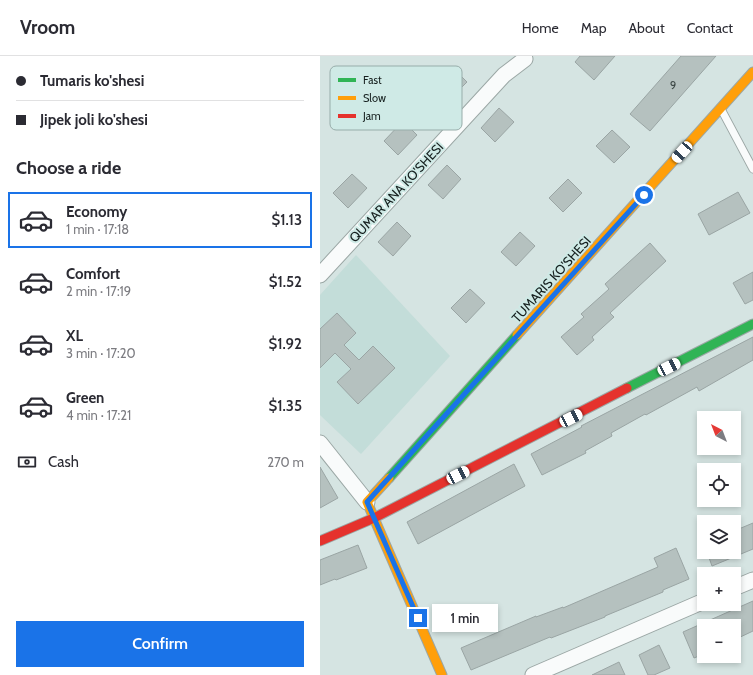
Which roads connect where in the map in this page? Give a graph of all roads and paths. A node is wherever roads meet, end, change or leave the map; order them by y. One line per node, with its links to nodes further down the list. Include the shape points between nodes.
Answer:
1 (525, 59): 4 (street, QUMAR ANA KO'SHESI, via 504,75)
2 (753, 72): 3 (street, TUMARIS KO'SHESI)
3 (721, 108): 6 (lane); 10 (street, TUMARIS KO'SHESI)
4 (462, 120)
5 (453, 130): 7 (street, QUMAR ANA KO'SHESI)
6 (753, 169)
7 (320, 274)
8 (753, 324): 11 (street)
9 (320, 443): 10 (street)
10 (367, 502): 11 (street)
11 (374, 518): 12 (street); 16 (street)
12 (320, 540)
13 (753, 580): 14 (street)
14 (741, 585)
15 (697, 604): 17 (street)
16 (442, 675)
17 (533, 675)

